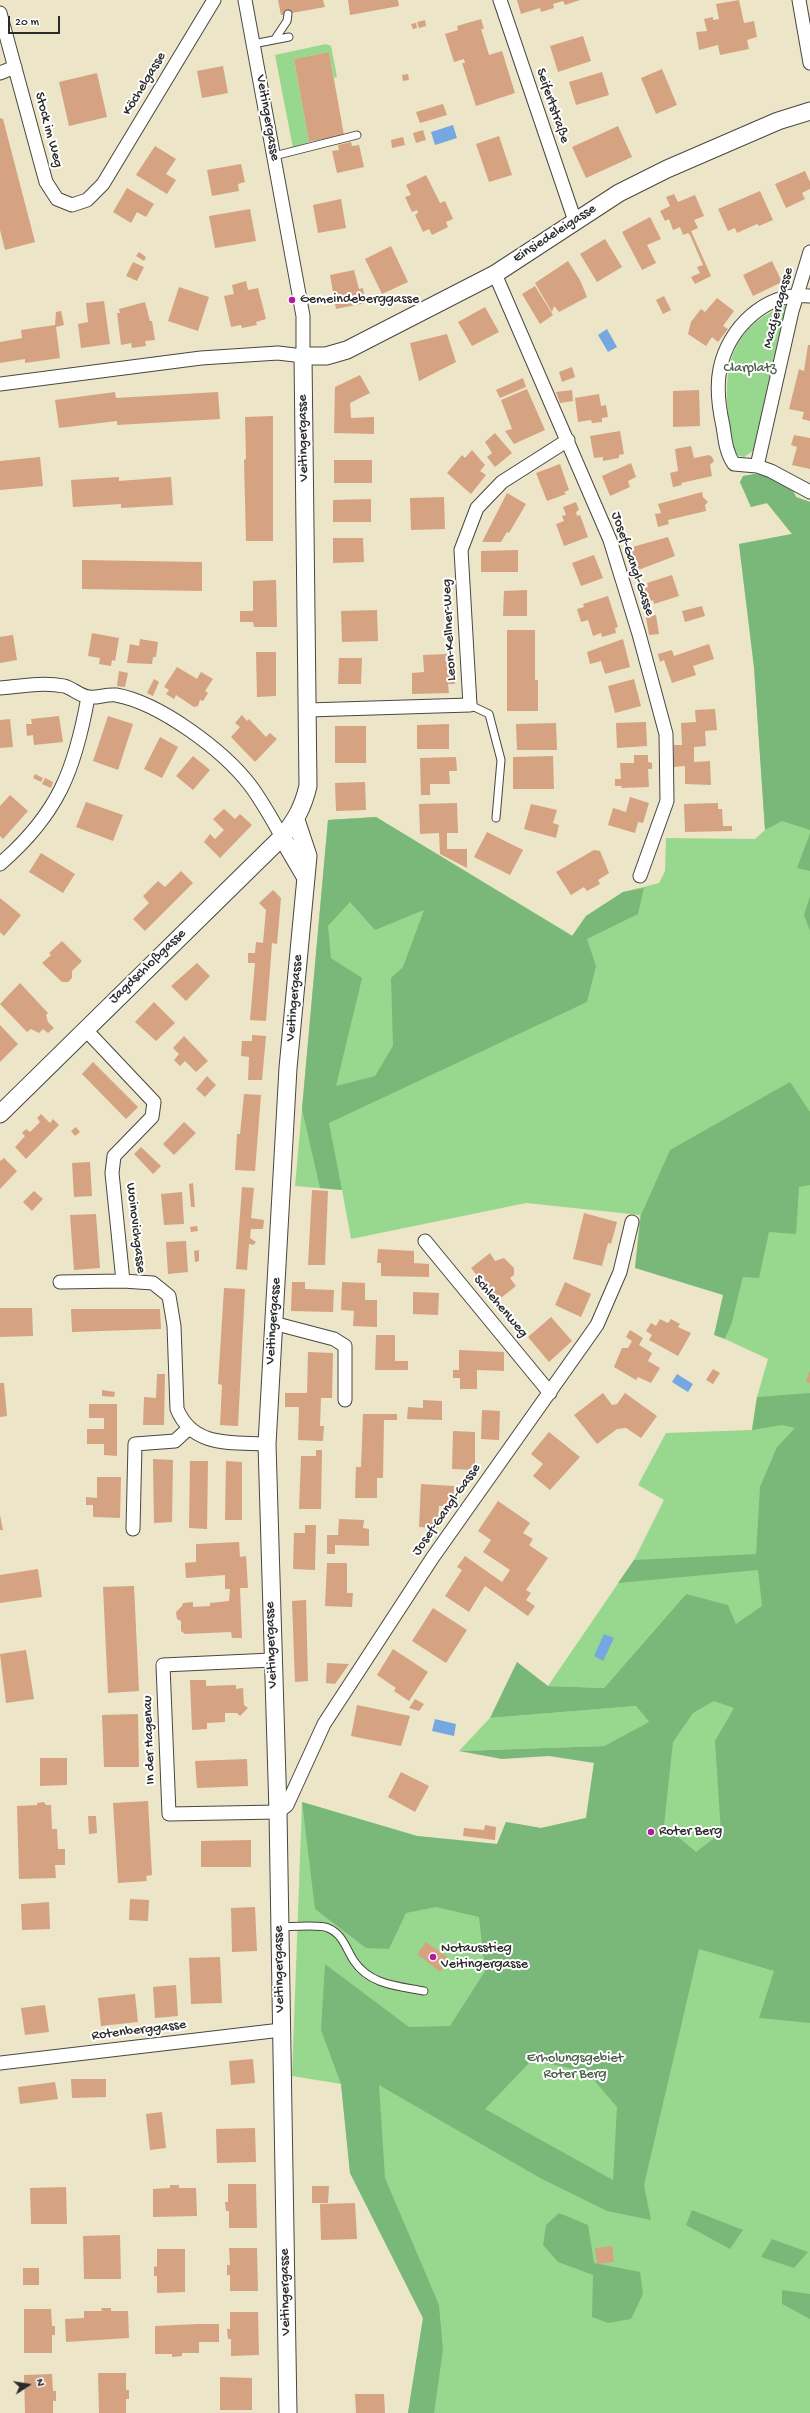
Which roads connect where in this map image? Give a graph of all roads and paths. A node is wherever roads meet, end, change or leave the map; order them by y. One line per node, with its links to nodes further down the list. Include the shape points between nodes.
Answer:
1 (214, 0): 16 (street, Köchelgasse)
2 (245, 0): 9 (street, Veitingergasse)
3 (500, 0): 17 (street, Seifertstraße)
4 (799, 0): 10 (street)
5 (0, 13): 11 (street, Stock im Weg)
6 (288, 14): 8 (lane, via 287,21)
7 (289, 37): 8 (lane)
8 (276, 39): 9 (lane)
9 (253, 44): 15 (street, Veitingergasse)
10 (810, 63)
11 (15, 67): 12 (street); 16 (street, Stock im Weg, via 46,182 57,199 72,205 87,200)
12 (0, 74)
13 (810, 111): 17 (street, Einsiedeleigasse, via 778,120 667,169 619,193)
14 (357, 135): 15 (lane)
15 (274, 156): 21 (street, Veitingergasse, via 303,316)
16 (103, 184)
17 (575, 221): 19 (street, Einsiedeleigasse)
18 (810, 252): 20 (street, Madjeragasse)
19 (495, 274): 21 (street, Einsiedeleigasse, via 348,350 326,356); 23 (street, Josef-Gangl-Gasse)
20 (804, 295): 24 (street, Madjeragasse, via 792,311); 24 (street, via 781,298 753,314 738,329 725,349 719,370 719,405 727,452 734,464)
21 (302, 356): 22 (street, via 278,353 201,358); 29 (street, Veitingergasse)
22 (0, 384)
23 (568, 440): 28 (street, Leon-Kellner-Weg, via 502,482 478,508 461,550); 34 (street, Josef-Gangl-Gasse, via 610,540 666,734 667,801)
24 (756, 466): 25 (street)
25 (810, 492)
26 (0, 688): 27 (street, via 66,686)
27 (88, 697): 32 (street, via 115,695 140,702 184,725 249,783); 33 (street, via 79,745 64,787 26,840)
28 (470, 705): 29 (street); 30 (lane, via 489,714 501,760)
29 (308, 710): 31 (street, Veitingergasse, via 308,786)
30 (496, 818)
31 (296, 820): 32 (street, Jagdschloßgasse); 35 (street, Veitingergasse, via 308,856)
32 (282, 837): 35 (street); 36 (street, Jagdschloßgasse)
33 (0, 864)
34 (640, 876)
35 (306, 878): 42 (street, Veitingergasse, via 288,1068)
36 (85, 1029): 37 (street, Jagdschloßgasse); 40 (street, Woinovichgasse, via 154,1102 152,1117 114,1156 112,1173)
37 (0, 1114)
38 (632, 1222): 43 (street, Josef-Gangl-Gasse, via 620,1272 597,1325)
39 (425, 1241): 43 (street, Schlehenweg)
40 (123, 1281): 41 (street); 45 (street, Woinovichgasse, via 153,1283 169,1296 174,1326 177,1409)
41 (60, 1282)
42 (273, 1323): 44 (street, via 334,1339 345,1346); 46 (street, Veitingergasse)
43 (550, 1393): 49 (street, Josef-Gangl-Gasse, via 433,1557 328,1718 287,1805)
44 (345, 1400)
45 (189, 1428): 46 (street, Woinovichgasse, via 215,1441); 47 (street, via 175,1441 135,1444)
46 (267, 1444): 48 (street, Veitingergasse)
47 (133, 1529)
48 (272, 1660): 49 (street, Veitingergasse); 49 (street, In der Hagenau, via 163,1665 169,1814)
49 (278, 1812): 50 (street, Veitingergasse)
50 (279, 1928): 51 (lane, via 328,1927 341,1938 353,1961 365,1974 382,1983); 52 (street, Veitingergasse)
51 (424, 1991)
52 (281, 2030): 53 (street, Rotenberggasse); 54 (street, Veitingergasse)
53 (0, 2063)
54 (288, 2413)

